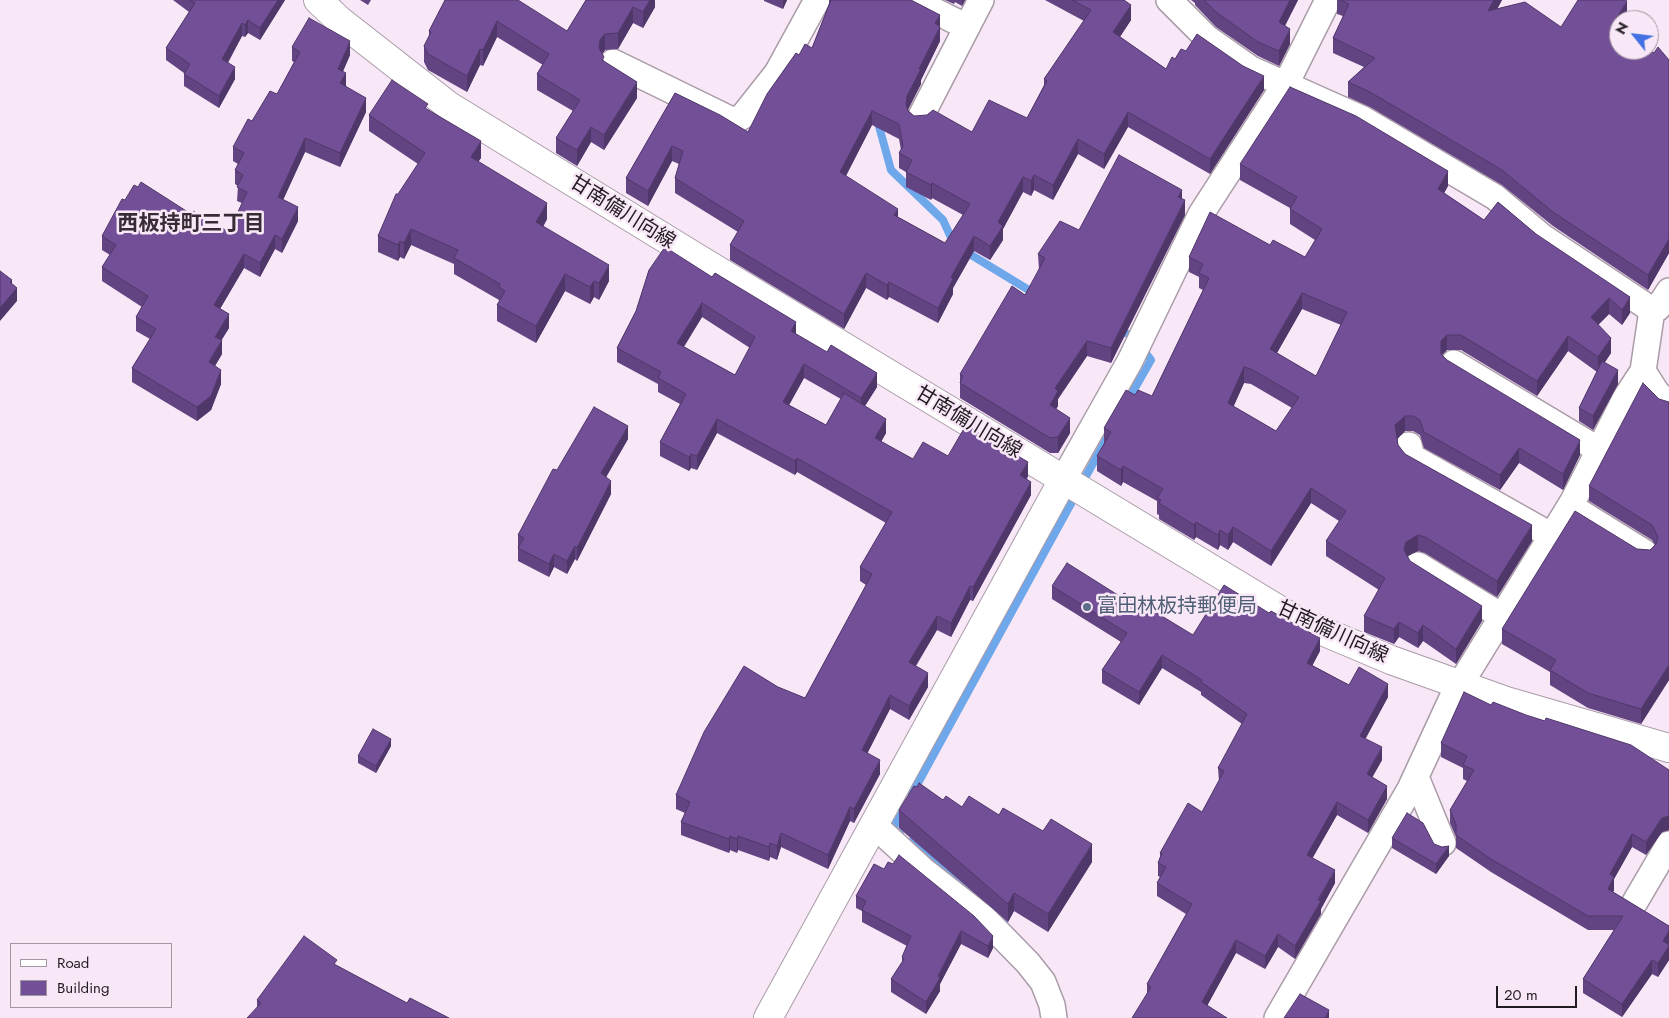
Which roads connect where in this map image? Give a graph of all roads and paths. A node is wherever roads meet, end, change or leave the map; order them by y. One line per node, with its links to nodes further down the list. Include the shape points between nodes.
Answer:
1 (817, 0): 8 (street, via 777,73 743,116 734,121)
2 (913, 0): 7 (street)
3 (981, 0): 7 (street)
4 (1169, 0): 9 (street, via 1207,38 1251,69)
5 (1328, 0): 9 (street)
6 (320, 1): 18 (main road, 甘南備川向線, via 339,20 449,106)
7 (967, 27): 10 (street)
8 (613, 62)
9 (1285, 84): 12 (street, via 1363,119 1495,197 1544,238); 18 (street, via 1201,214 1130,361)
10 (920, 118)
11 (1669, 291): 12 (street, via 1658,308)
12 (1652, 310): 14 (street)
13 (1454, 363): 17 (street)
14 (1643, 371): 15 (street, via 1657,393); 17 (street)
15 (1669, 404)
16 (1409, 445): 20 (street, via 1412,457)
17 (1599, 450): 19 (street)
18 (1063, 480): 24 (main road, 甘南備川向線, via 1296,620); 27 (main road)
19 (1570, 506): 20 (street); 21 (street)
20 (1552, 536): 23 (street)
21 (1644, 552)
22 (1418, 565): 23 (street)
23 (1503, 617): 24 (street)
24 (1460, 685): 25 (main road, 甘南備川向線); 26 (street)
25 (1669, 748)
26 (1416, 777): 28 (street); 33 (street)
27 (874, 825): 31 (main road); 32 (street, via 922,870 984,918 1028,963 1043,982)
28 (1442, 843)
29 (1669, 844): 30 (street)
30 (1635, 902)
31 (768, 1018)
32 (1054, 1018)
33 (1277, 1018)

